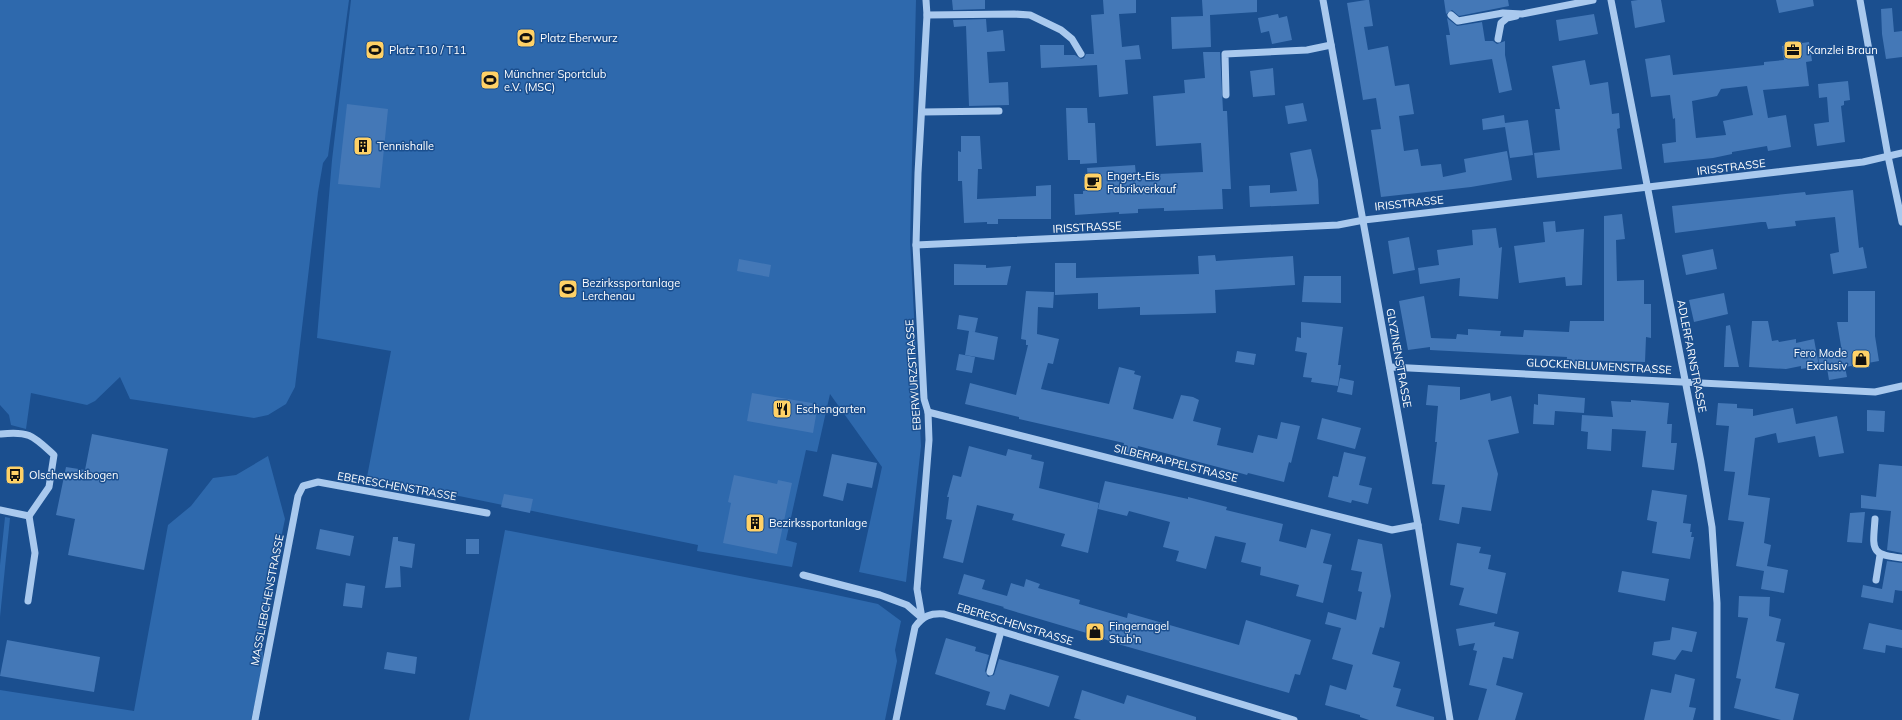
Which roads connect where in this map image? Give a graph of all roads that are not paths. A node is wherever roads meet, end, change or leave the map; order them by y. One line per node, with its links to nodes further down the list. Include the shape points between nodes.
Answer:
1 (926, 0): 7 (street, EBERWURZSTRASSE)
2 (1323, 0): 10 (street, GLYZINENSTRASSE)
3 (1593, 0): 6 (street)
4 (1611, 0): 17 (street, ADLERFARNSTRASSE)
5 (1860, 0): 16 (street)
6 (1522, 14): 8 (street, via 1503,13 1458,20); 9 (street, via 1503,20 1498,30)
7 (927, 15): 11 (street, via 1030,15 1061,30 1072,39); 14 (street, EBERWURZSTRASSE)
8 (1451, 15)
9 (1498, 39)
10 (1331, 44): 12 (street, via 1307,50 1225,54); 18 (street, GLYZINENSTRASSE)
11 (1081, 54)
12 (1226, 95)
13 (999, 111): 14 (street)
14 (922, 112): 20 (street, EBERWURZSTRASSE)
15 (1902, 153): 16 (street, IRISSTRASSE)
16 (1888, 156): 17 (street, IRISSTRASSE, via 1863,162); 19 (street)
17 (1648, 188): 18 (street, IRISSTRASSE); 22 (street, ADLERFARNSTRASSE)
18 (1364, 220): 20 (street, IRISSTRASSE, via 1338,225); 21 (street, GLYZINENSTRASSE)
19 (1902, 222)
20 (916, 245): 24 (street, EBERWURZSTRASSE, via 924,399)
21 (1390, 368): 22 (street, GLOCKENBLUMENSTRASSE); 32 (street, GLYZINENSTRASSE)
22 (1686, 381): 23 (street, GLOCKENBLUMENSTRASSE, via 1875,392); 45 (street, ADLERFARNSTRASSE, via 1712,527 1717,603)
23 (1902, 386)
24 (928, 412): 32 (street, SILBERPAPPELSTRASSE, via 1392,530); 38 (street, EBERWURZSTRASSE, via 928,456 917,589)
25 (0, 432): 26 (street); 30 (street, via 20,432 34,437 54,455 49,487)
26 (0, 442)
27 (303, 486): 29 (street, EBERESCHENSTRASSE, via 318,482); 41 (street, MASSLIEBCHENSTRASSE, via 298,496)
28 (0, 510): 30 (street)
29 (487, 513)
30 (29, 516): 37 (street, via 35,553)
31 (1875, 518): 33 (street, via 1873,542)
32 (1418, 525): 44 (street, GLYZINENSTRASSE)
33 (1880, 555): 34 (street); 36 (street)
34 (1902, 558)
35 (802, 575): 38 (street, via 880,595 907,605)
36 (1876, 580)
37 (28, 601)
38 (922, 618): 39 (street, EBERESCHENSTRASSE, via 932,613 944,614); 42 (street, via 915,627 911,641)
39 (1001, 631): 40 (street); 43 (street, EBERESCHENSTRASSE)
40 (990, 672)
41 (255, 720)
42 (896, 720)
43 (1294, 720)
44 (1450, 720)
45 (1717, 720)

